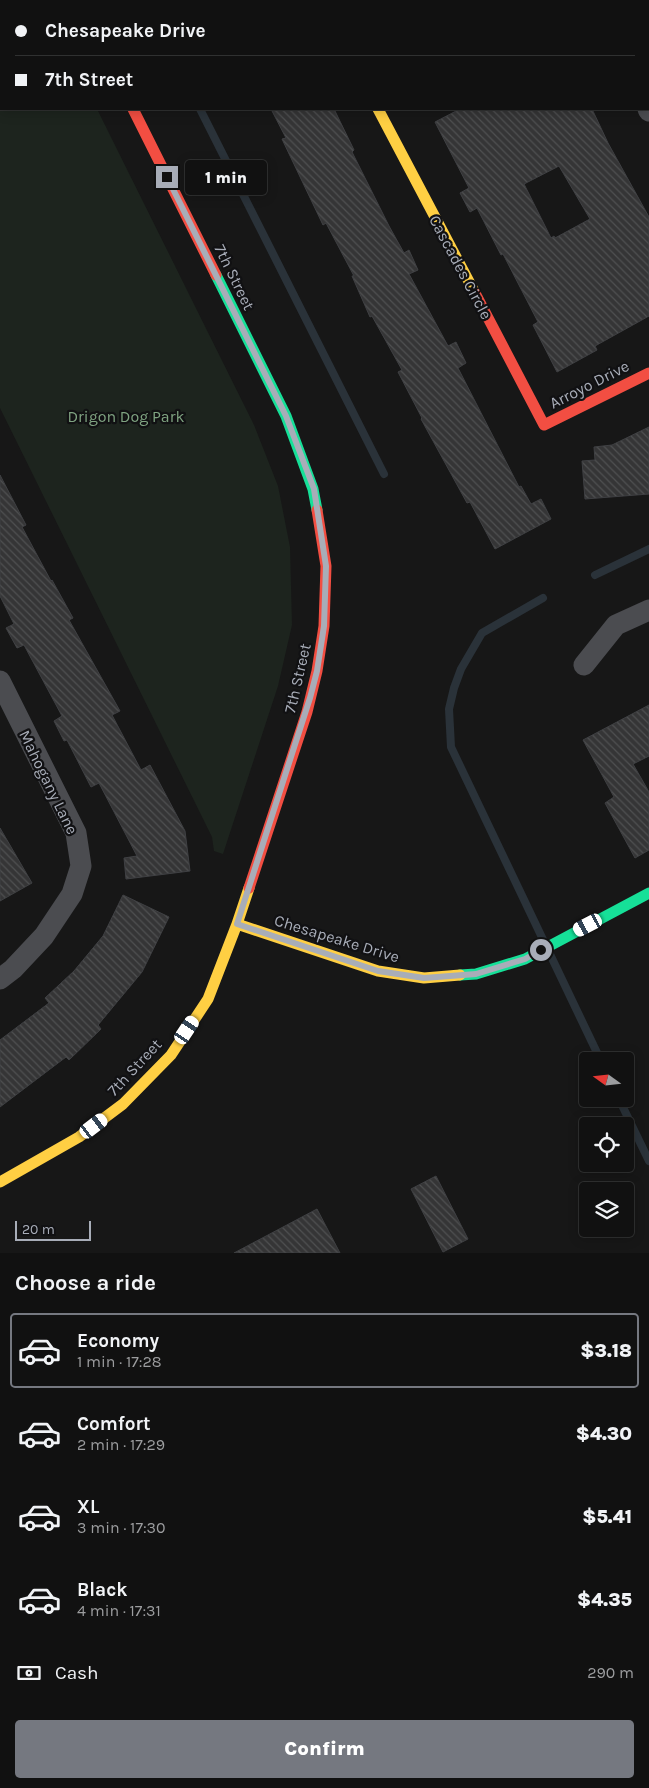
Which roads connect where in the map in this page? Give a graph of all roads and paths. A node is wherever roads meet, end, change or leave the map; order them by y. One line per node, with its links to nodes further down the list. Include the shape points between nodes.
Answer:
1 (133, 110): 9 (street, 7th Street, via 286,416 314,489 326,566 324,626 313,688)
2 (379, 110): 4 (street, Cascades Circle)
3 (649, 372): 4 (street, Arroyo Drive)
4 (544, 425)
5 (649, 610): 6 (street, via 616,625)
6 (584, 665)
7 (0, 681): 10 (street, Mahogany Lane, via 76,833 81,866 72,894 44,936)
8 (649, 893): 9 (street, Chesapeake Drive, via 525,959 476,974 424,978 378,971)
9 (237, 924): 11 (street, 7th Street, via 208,998 171,1055 123,1104 79,1137)
10 (0, 979)
11 (0, 1182)

